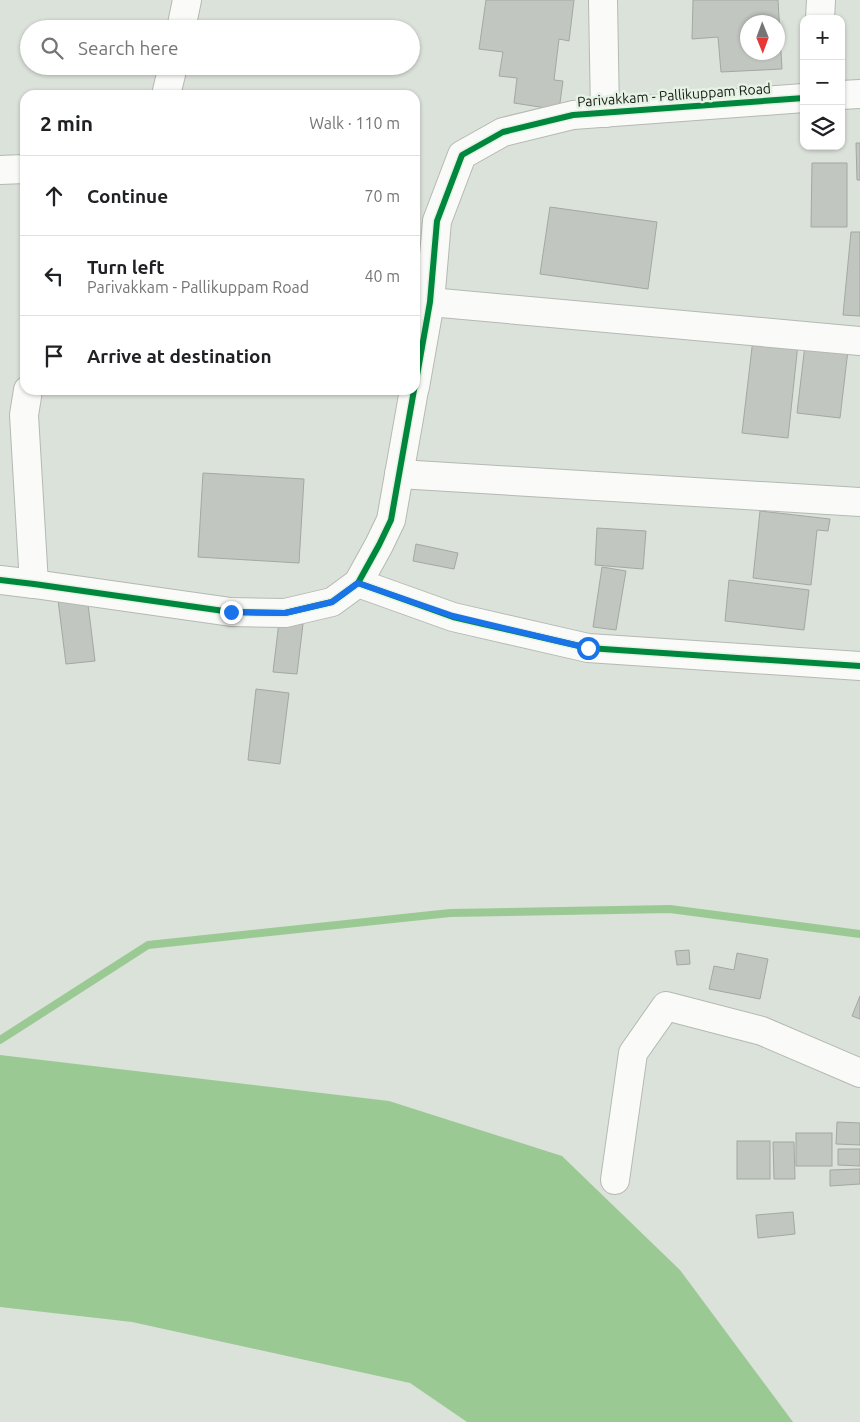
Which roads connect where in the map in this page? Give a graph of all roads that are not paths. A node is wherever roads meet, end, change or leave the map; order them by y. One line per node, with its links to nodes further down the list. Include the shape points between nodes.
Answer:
1 (187, 0): 5 (street)
2 (603, 0): 11 (street)
3 (821, 0): 4 (street)
4 (820, 15)
5 (183, 20)
6 (171, 75): 7 (street)
7 (167, 90)
8 (860, 94): 9 (street)
9 (845, 95)
10 (800, 98): 11 (street, Parivakkam - Pallikuppam Road)
11 (605, 113): 14 (street, Parivakkam - Pallikuppam Road, via 573,115 503,132 462,155 437,221)
12 (0, 170): 13 (street)
13 (20, 170)
14 (430, 302): 15 (street); 16 (street, Parivakkam - Pallikuppam Road)
15 (860, 341)
16 (420, 360)
17 (27, 395): 23 (street, via 24,415)
18 (414, 395): 19 (street, Parivakkam - Pallikuppam Road)
19 (399, 474): 20 (street); 22 (street, Parivakkam - Pallikuppam Road, via 391,520)
20 (860, 502)
21 (0, 580): 23 (street, Parivakkam - Pallikuppam Road)
22 (358, 583): 23 (street, Parivakkam - Pallikuppam Road, via 332,602 285,613 231,612); 24 (street, via 453,616 588,648)
23 (34, 584)
24 (860, 666)
25 (860, 1073): 26 (street, via 762,1031 666,1006 633,1054)
26 (615, 1180)

